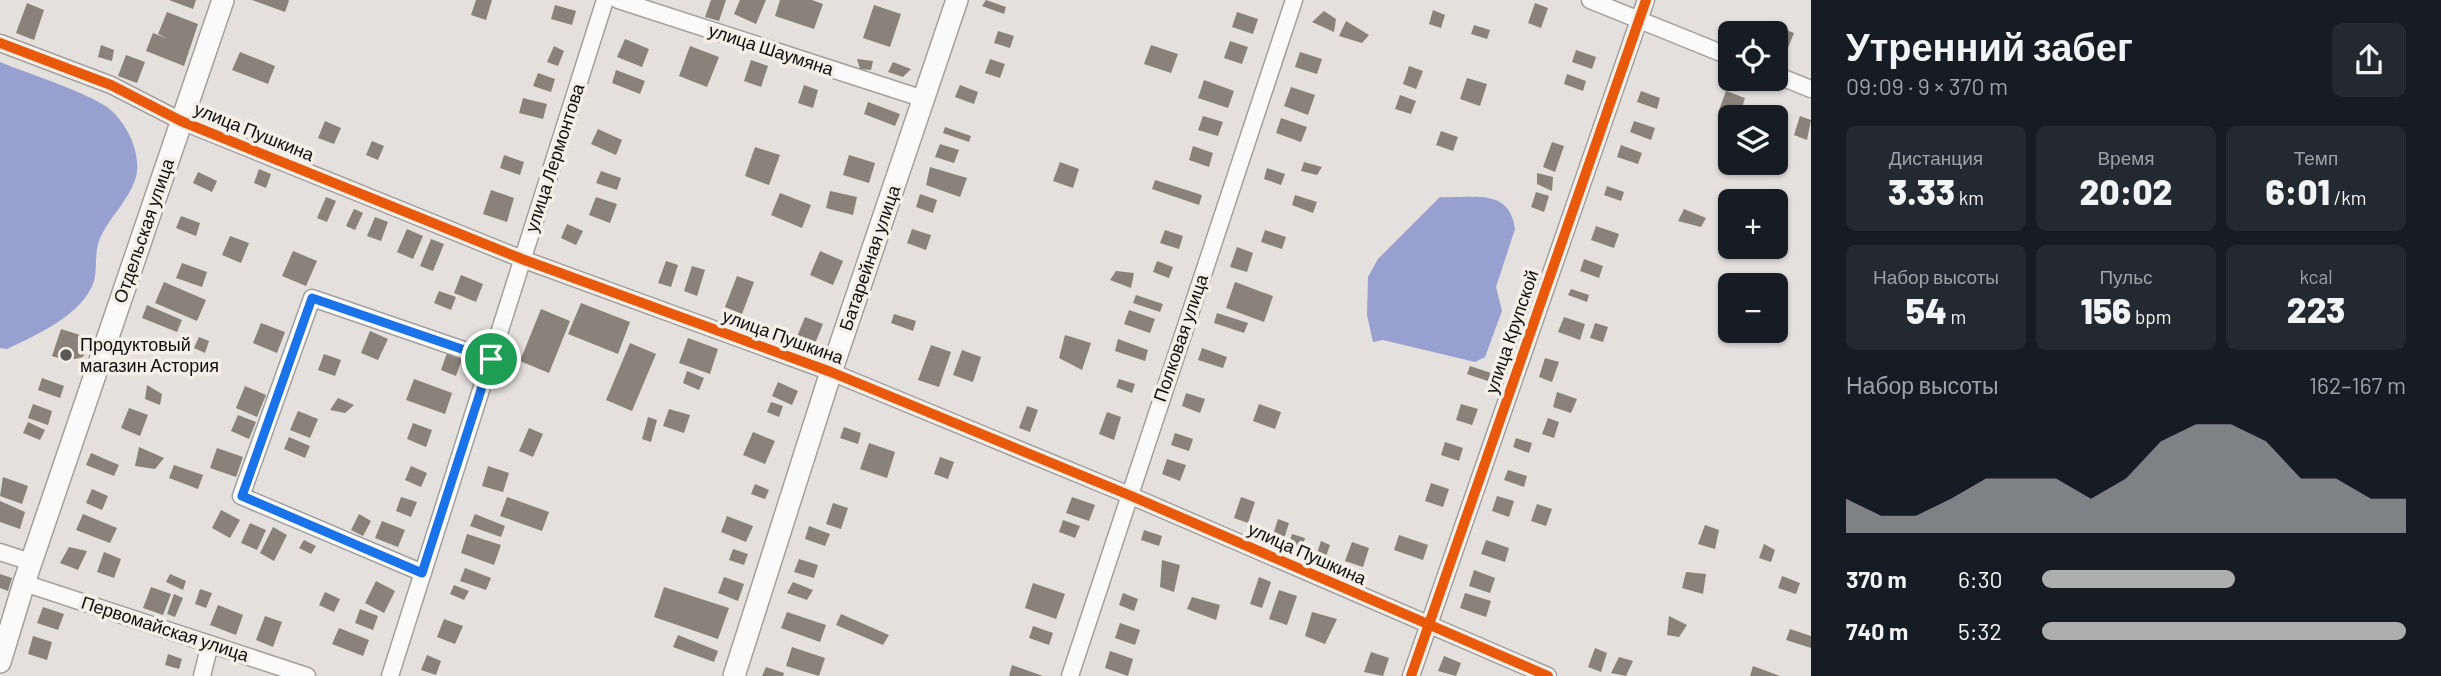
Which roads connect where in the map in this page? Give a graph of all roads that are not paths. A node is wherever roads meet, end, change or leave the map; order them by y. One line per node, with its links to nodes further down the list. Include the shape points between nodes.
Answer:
1 (223, 0): 14 (street, Отдельская улица)
2 (605, 0): 15 (street, улица Лермонтова)
3 (618, 0): 13 (street, улица Шаумяна)
4 (957, 0): 13 (street, Батарейная улица)
5 (1294, 0): 18 (street, Полковая улица)
6 (1590, 0): 8 (street)
7 (1646, 0): 8 (street, улица Крупской)
8 (1639, 20): 10 (street); 23 (street, улица Крупской)
9 (0, 43): 14 (street, улица Пушкина, via 111,85)
10 (1718, 52)
11 (1788, 80): 12 (street)
12 (1811, 89)
13 (924, 99): 17 (street, Батарейная улица)
14 (181, 121): 15 (street, улица Пушкина); 20 (street, Отдельская улица)
15 (522, 259): 16 (street, улица Лермонтова); 17 (street, улица Пушкина)
16 (491, 359): 21 (street, улица Лермонтова); 21 (street, via 312,298 242,496)
17 (831, 372): 18 (street, улица Пушкина); 29 (street, Батарейная улица)
18 (1129, 495): 23 (street, улица Пушкина); 30 (street, Полковая улица)
19 (0, 552): 20 (street)
20 (31, 562): 22 (street, Отдельская улица)
21 (422, 573): 28 (street, улица Лермонтова)
22 (24, 583): 24 (street, Первомайская улица); 25 (street, Отдельская улица)
23 (1428, 626): 31 (street, улица Крупской); 32 (street, улица Пушкина)
24 (211, 644): 26 (street); 27 (street, Первомайская улица)
25 (0, 662)
26 (202, 676)
27 (307, 676)
28 (390, 676)
29 (734, 676)
30 (1070, 676)
31 (1411, 676)
32 (1548, 676)

